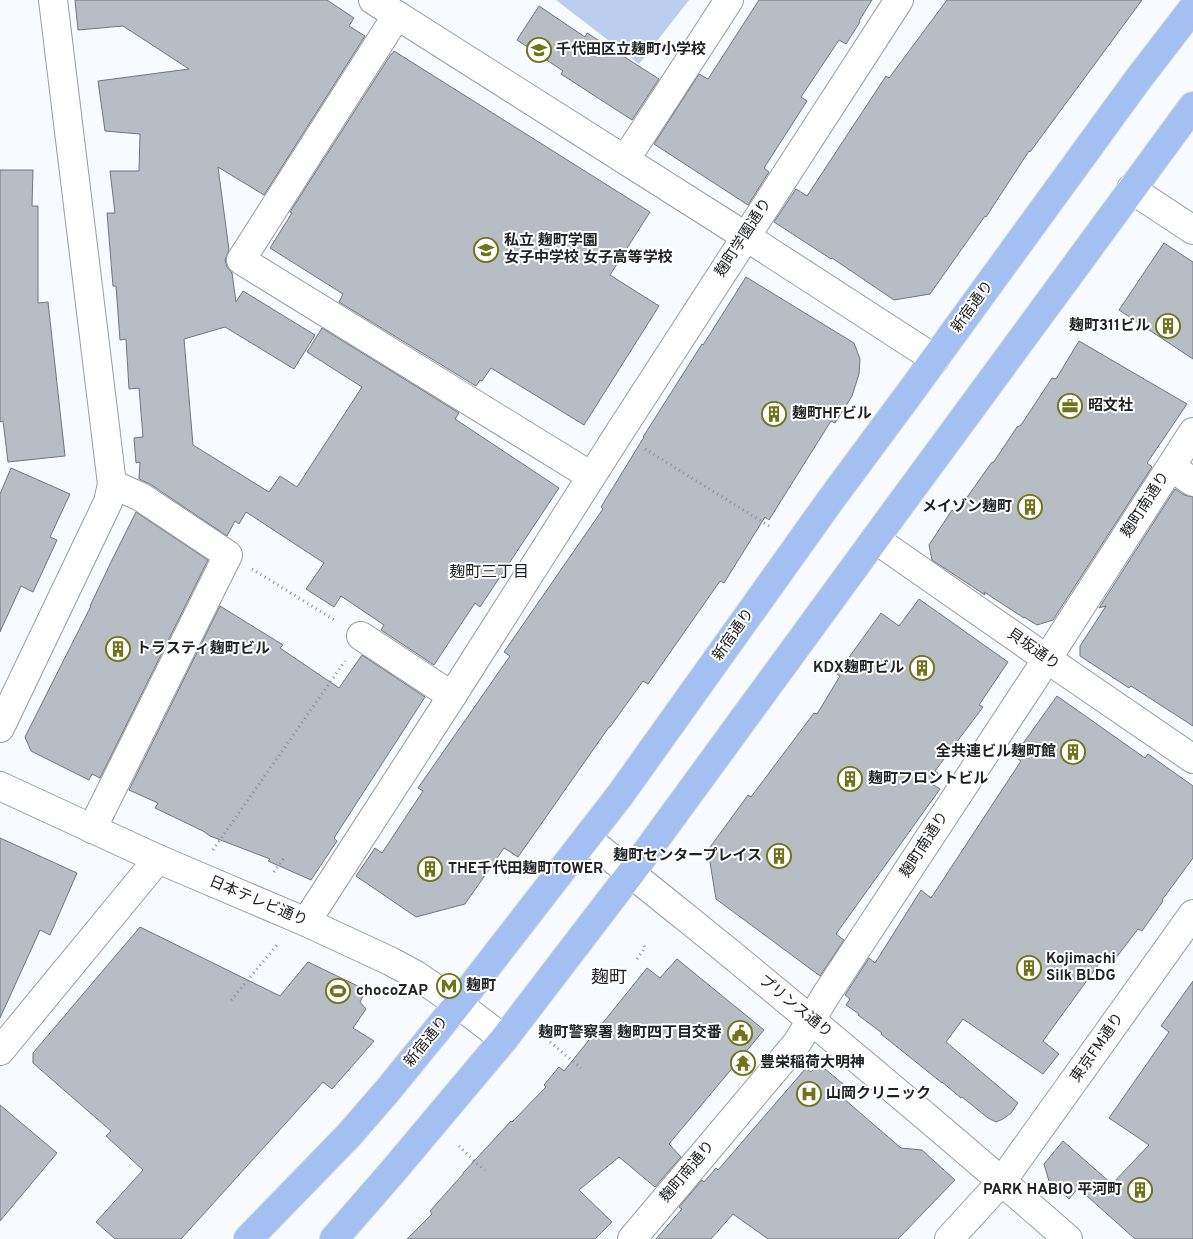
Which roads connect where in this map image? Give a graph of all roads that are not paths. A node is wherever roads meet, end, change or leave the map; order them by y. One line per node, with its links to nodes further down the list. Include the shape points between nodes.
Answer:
1 (53, 0): 17 (street)
2 (373, 0): 6 (street)
3 (729, 0): 8 (street)
4 (898, 0): 11 (street, 麹町学園通り)
5 (1193, 8): 12 (highway, 新宿通り)
6 (397, 15): 8 (street); 15 (street, via 241,260)
7 (1193, 106): 9 (highway)
8 (625, 160): 11 (street)
9 (1131, 188): 10 (street); 18 (highway)
10 (1193, 230)
11 (745, 236): 12 (street); 15 (street, 麹町学園通り)
12 (935, 359): 26 (highway, 新宿通り)
13 (1193, 432): 14 (street, 麹町南通り)
14 (1171, 467): 16 (street); 20 (street, 麹町南通り)
15 (591, 476): 21 (street, 麹町学園通り)
16 (1193, 482)
17 (112, 484): 22 (street, via 108,502); 25 (street, via 141,497 228,555)
18 (874, 539): 20 (street, 貝坂通り); 28 (highway)
19 (362, 636): 21 (street)
20 (1046, 659): 23 (street, 貝坂通り); 32 (street, 麹町南通り)
21 (452, 696): 30 (street, 麹町学園通り)
22 (0, 728)
23 (1193, 759)
24 (0, 786): 25 (street, 日本テレビ通り)
25 (92, 829): 27 (street, 日本テレビ通り)
26 (587, 839): 28 (street, プリンス通り); 31 (highway, 新宿通り)
27 (158, 859): 30 (street, 日本テレビ通り); 34 (street)
28 (631, 873): 32 (street, プリンス通り); 33 (highway)
29 (1193, 914): 35 (street, 東京FM通り)
30 (306, 922): 31 (street, 日本テレビ通り, via 416,975)
31 (458, 1004): 33 (street, 日本テレビ通り); 36 (highway, 新宿通り, via 349,1134)
32 (812, 1020): 35 (street, プリンス通り); 38 (street, 麹町南通り, via 797,1043)
33 (504, 1039): 37 (highway)
34 (0, 1051)
35 (1002, 1181): 39 (street, 東京FM通り); 40 (street, プリンス通り)
36 (248, 1239)
37 (335, 1239)
38 (632, 1239)
39 (949, 1239)
40 (1068, 1239)

